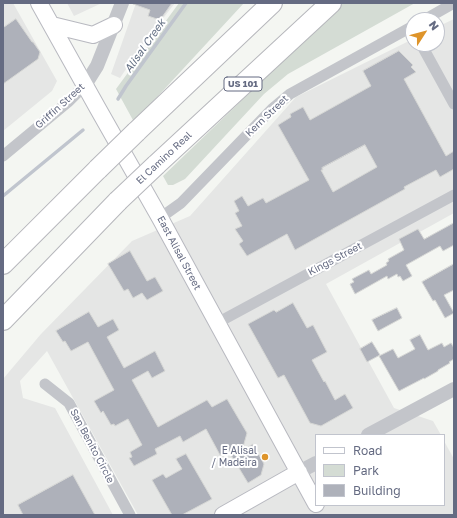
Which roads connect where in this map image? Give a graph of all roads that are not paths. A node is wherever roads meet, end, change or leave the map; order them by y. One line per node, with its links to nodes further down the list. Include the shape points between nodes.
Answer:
1 (40, 3): 7 (main road, East Alisal Street)
2 (122, 3): 8 (street, Griffin Street)
3 (331, 3): 17 (highway, El Camino Real / US 101, bridge, via 118,201)
4 (454, 4): 6 (street)
5 (266, 7): 16 (highway, bridge)
6 (439, 12)
7 (52, 25): 8 (main road, via 93,35); 11 (main road, East Alisal Street)
8 (114, 25): 11 (street, Griffin Street, via 97,66)
9 (405, 31): 15 (street, Kern Street, via 290,94 181,203)
10 (425, 52): 12 (street)
11 (84, 85): 13 (street, Griffin Street, via 68,102); 15 (main road, East Alisal Street)
12 (454, 104)
13 (3, 156)
14 (454, 195): 18 (street, Kings Street)
15 (160, 218): 18 (main road, East Alisal Street)
16 (3, 264)
17 (3, 320)
18 (217, 323): 23 (main road, East Alisal Street)
19 (45, 384): 26 (street, San Benito Circle, via 69,403)
20 (454, 389): 21 (street)
21 (370, 434)
22 (315, 464): 23 (street)
23 (299, 472): 24 (main road, East Alisal Street); 27 (main road)
24 (315, 502)
25 (317, 506): 28 (main road, East Alisal Street)
26 (130, 515)
27 (223, 515)
28 (322, 515)

